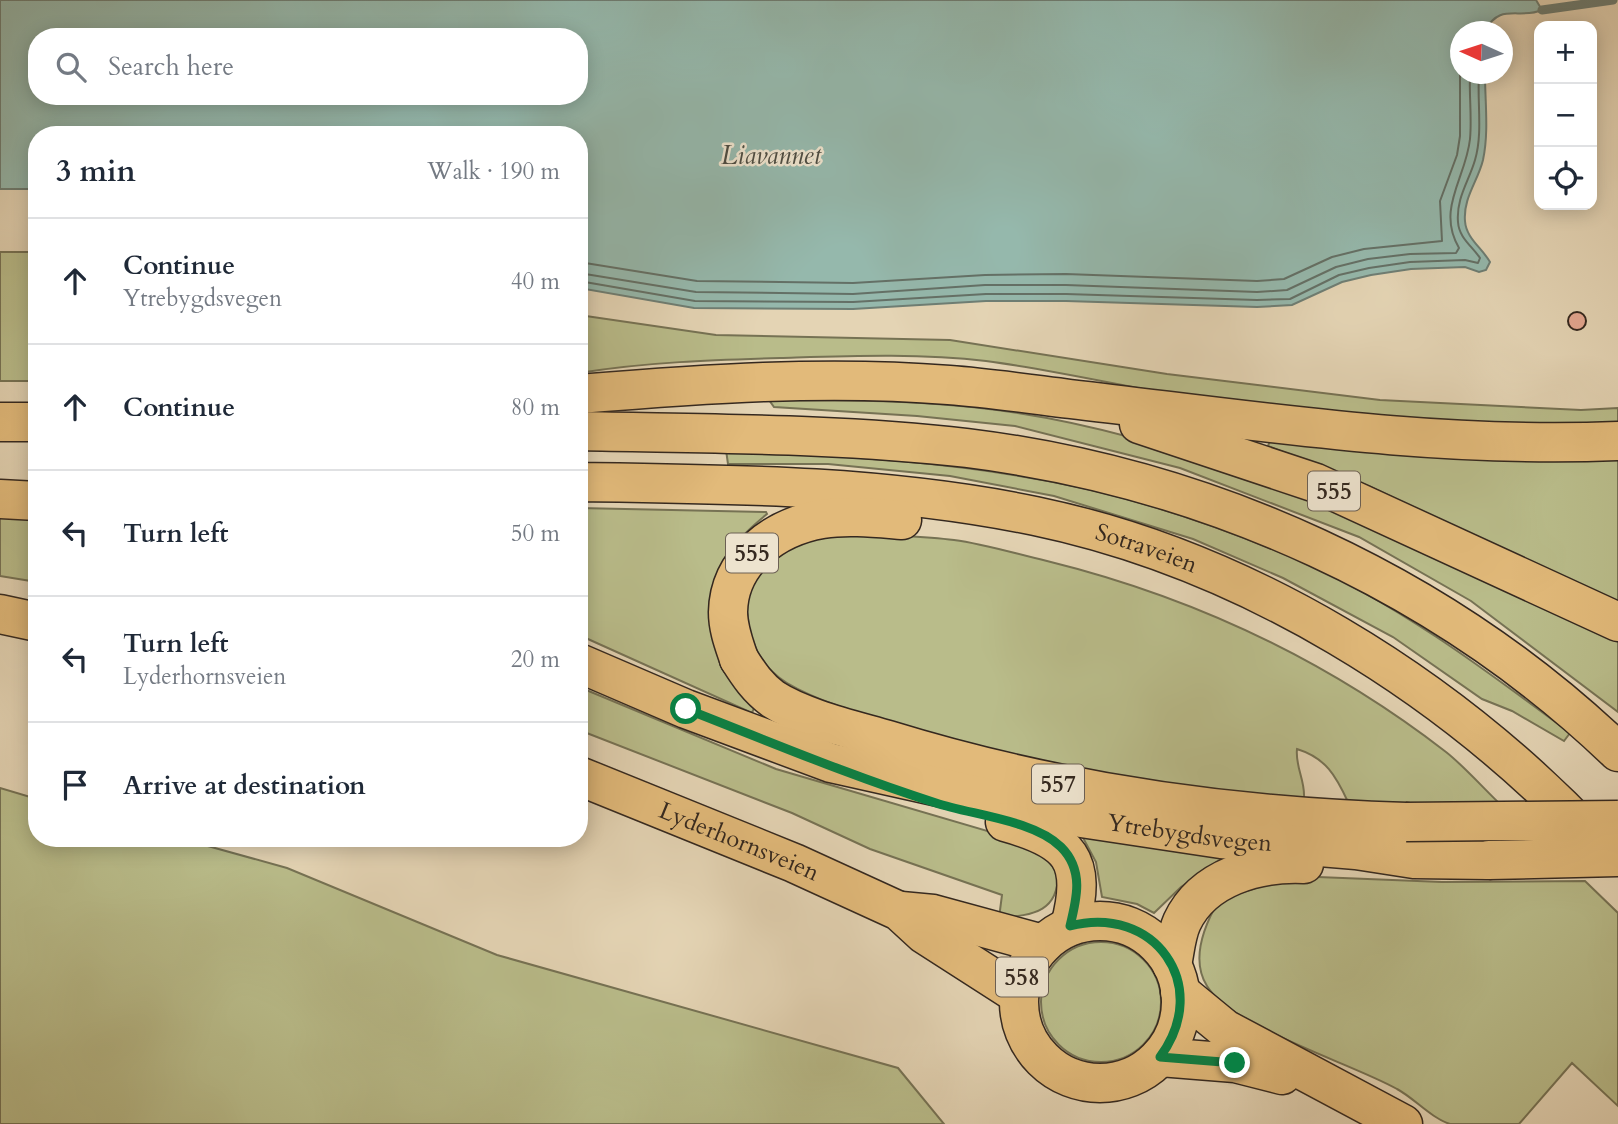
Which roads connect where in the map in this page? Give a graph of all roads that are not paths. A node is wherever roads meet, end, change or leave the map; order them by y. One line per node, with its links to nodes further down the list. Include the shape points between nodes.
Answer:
1 (588, 393): 2 (main road, 555, via 745,382 868,380)
2 (1036, 395): 6 (main road, 555, via 1402,437); 15 (main road, 555, via 1240,456 1316,484)
3 (0, 422): 4 (main road)
4 (28, 422)
5 (588, 432): 18 (main road, 555, via 814,436 968,448 1109,474 1195,498 1295,537 1421,603 1506,659)
6 (1618, 441)
7 (0, 476): 8 (main road)
8 (28, 476)
9 (588, 482): 12 (main road, Sotraveien / 555, via 761,485 899,495 1037,517)
10 (0, 499): 11 (main road)
11 (28, 501)
12 (1174, 559): 16 (main road, 555, via 1096,554 944,524 823,519 770,537 740,571 728,612); 24 (main road, Sotraveien / 555, via 1268,598 1416,686 1513,761)
13 (0, 614): 14 (main road)
14 (28, 620)
15 (1618, 622)
16 (740, 659): 21 (main road, 557, bridge, via 754,683 775,700 877,737 999,771 1153,802 1406,822)
17 (588, 667): 19 (main road, Ytrebygdsvegen / 557)
18 (1618, 752)
19 (831, 764): 23 (main road, Ytrebygdsvegen / 557, via 1146,829); 26 (main road, 557, via 1053,840 1074,865 1078,883)
20 (588, 780): 25 (main road, Lyderhornsveien / 558)
21 (1618, 820)
22 (1618, 857): 23 (main road, Ytrebygdsvegen / 557, bridge)
23 (1414, 859): 27 (main road, 557, via 1356,866 1290,863 1230,877 1193,904 1182,922)
24 (1618, 866)
25 (899, 911): 26 (main road, Lyderhornsveien / 558); 28 (main road, Lyderhornsveien / 558, via 924,934)
26 (1056, 935): 27 (main road, 558, via 1109,921 1128,926 1153,942); 28 (main road, 558, via 1027,967)
27 (1176, 978): 29 (main road, 558, via 1177,1027); 30 (main road, 558, via 1225,1029)
28 (1019, 995): 29 (main road, 558, via 1020,1015 1031,1043 1050,1066 1067,1076 1086,1082 1117,1081 1144,1070)
29 (1160, 1057): 30 (main road, 558, via 1235,1063)
30 (1331, 1087): 31 (main road, 558)
31 (1404, 1124)

